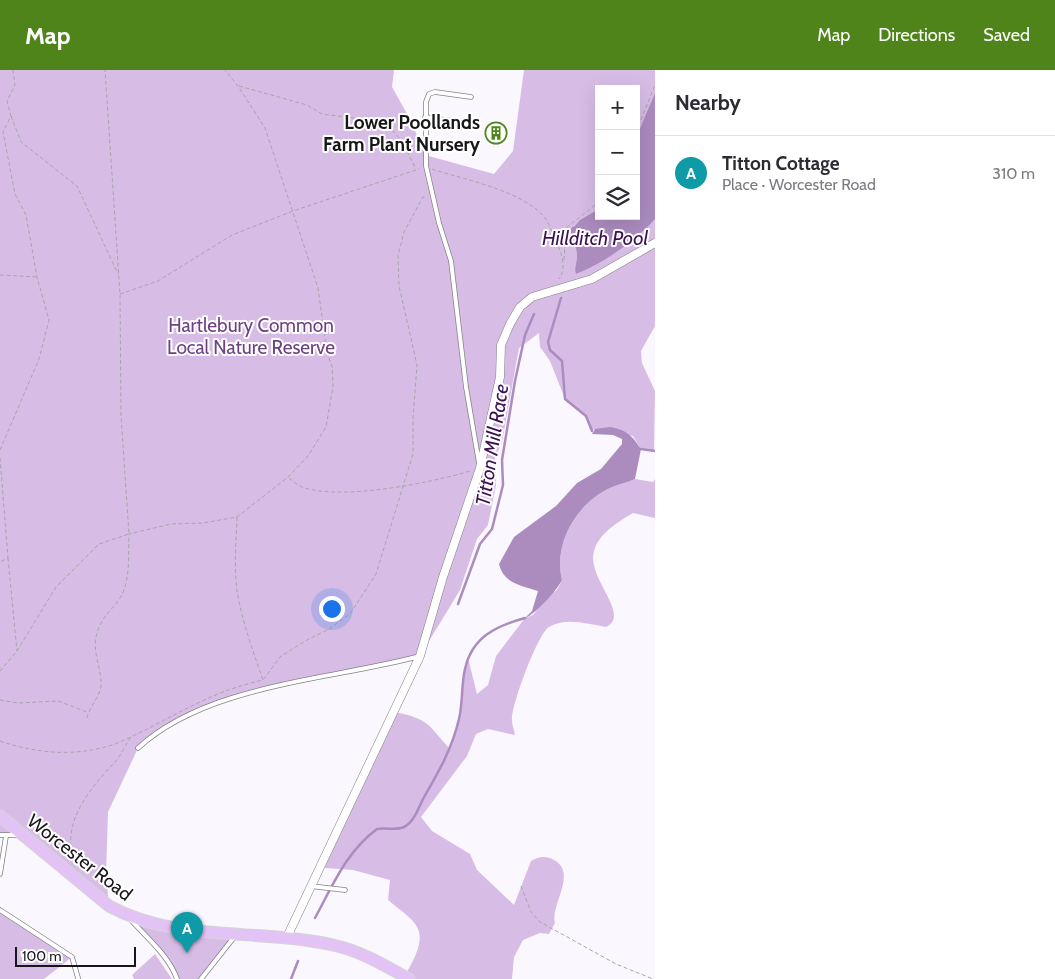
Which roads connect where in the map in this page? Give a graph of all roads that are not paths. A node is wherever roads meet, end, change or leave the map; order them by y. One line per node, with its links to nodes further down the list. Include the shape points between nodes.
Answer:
1 (471, 97): 2 (lane, via 429,94)
2 (425, 117): 3 (lane); 5 (lane, via 426,166 450,261)
3 (452, 121)
4 (655, 243): 5 (street, via 592,279 532,297 520,308 501,345 500,377)
5 (480, 468): 6 (street)
6 (420, 656): 7 (lane, via 229,699 159,731); 13 (street)
7 (138, 748)
8 (0, 816): 9 (main road, Worcester Road)
9 (21, 834): 11 (lane); 16 (main road, Worcester Road, via 109,906)
10 (0, 835): 11 (lane)
11 (6, 836): 12 (lane)
12 (0, 874)
13 (310, 886): 14 (lane); 18 (street)
14 (345, 890)
15 (0, 910): 19 (lane, via 72,957)
16 (127, 916): 17 (main road, Worcester Road, via 154,925); 20 (lane, via 159,951)
17 (238, 933): 18 (main road, Worcester Road); 21 (lane)
18 (291, 938): 22 (main road, Worcester Road, via 361,953)
19 (78, 978)
20 (177, 979)
21 (201, 979)
22 (409, 979)

